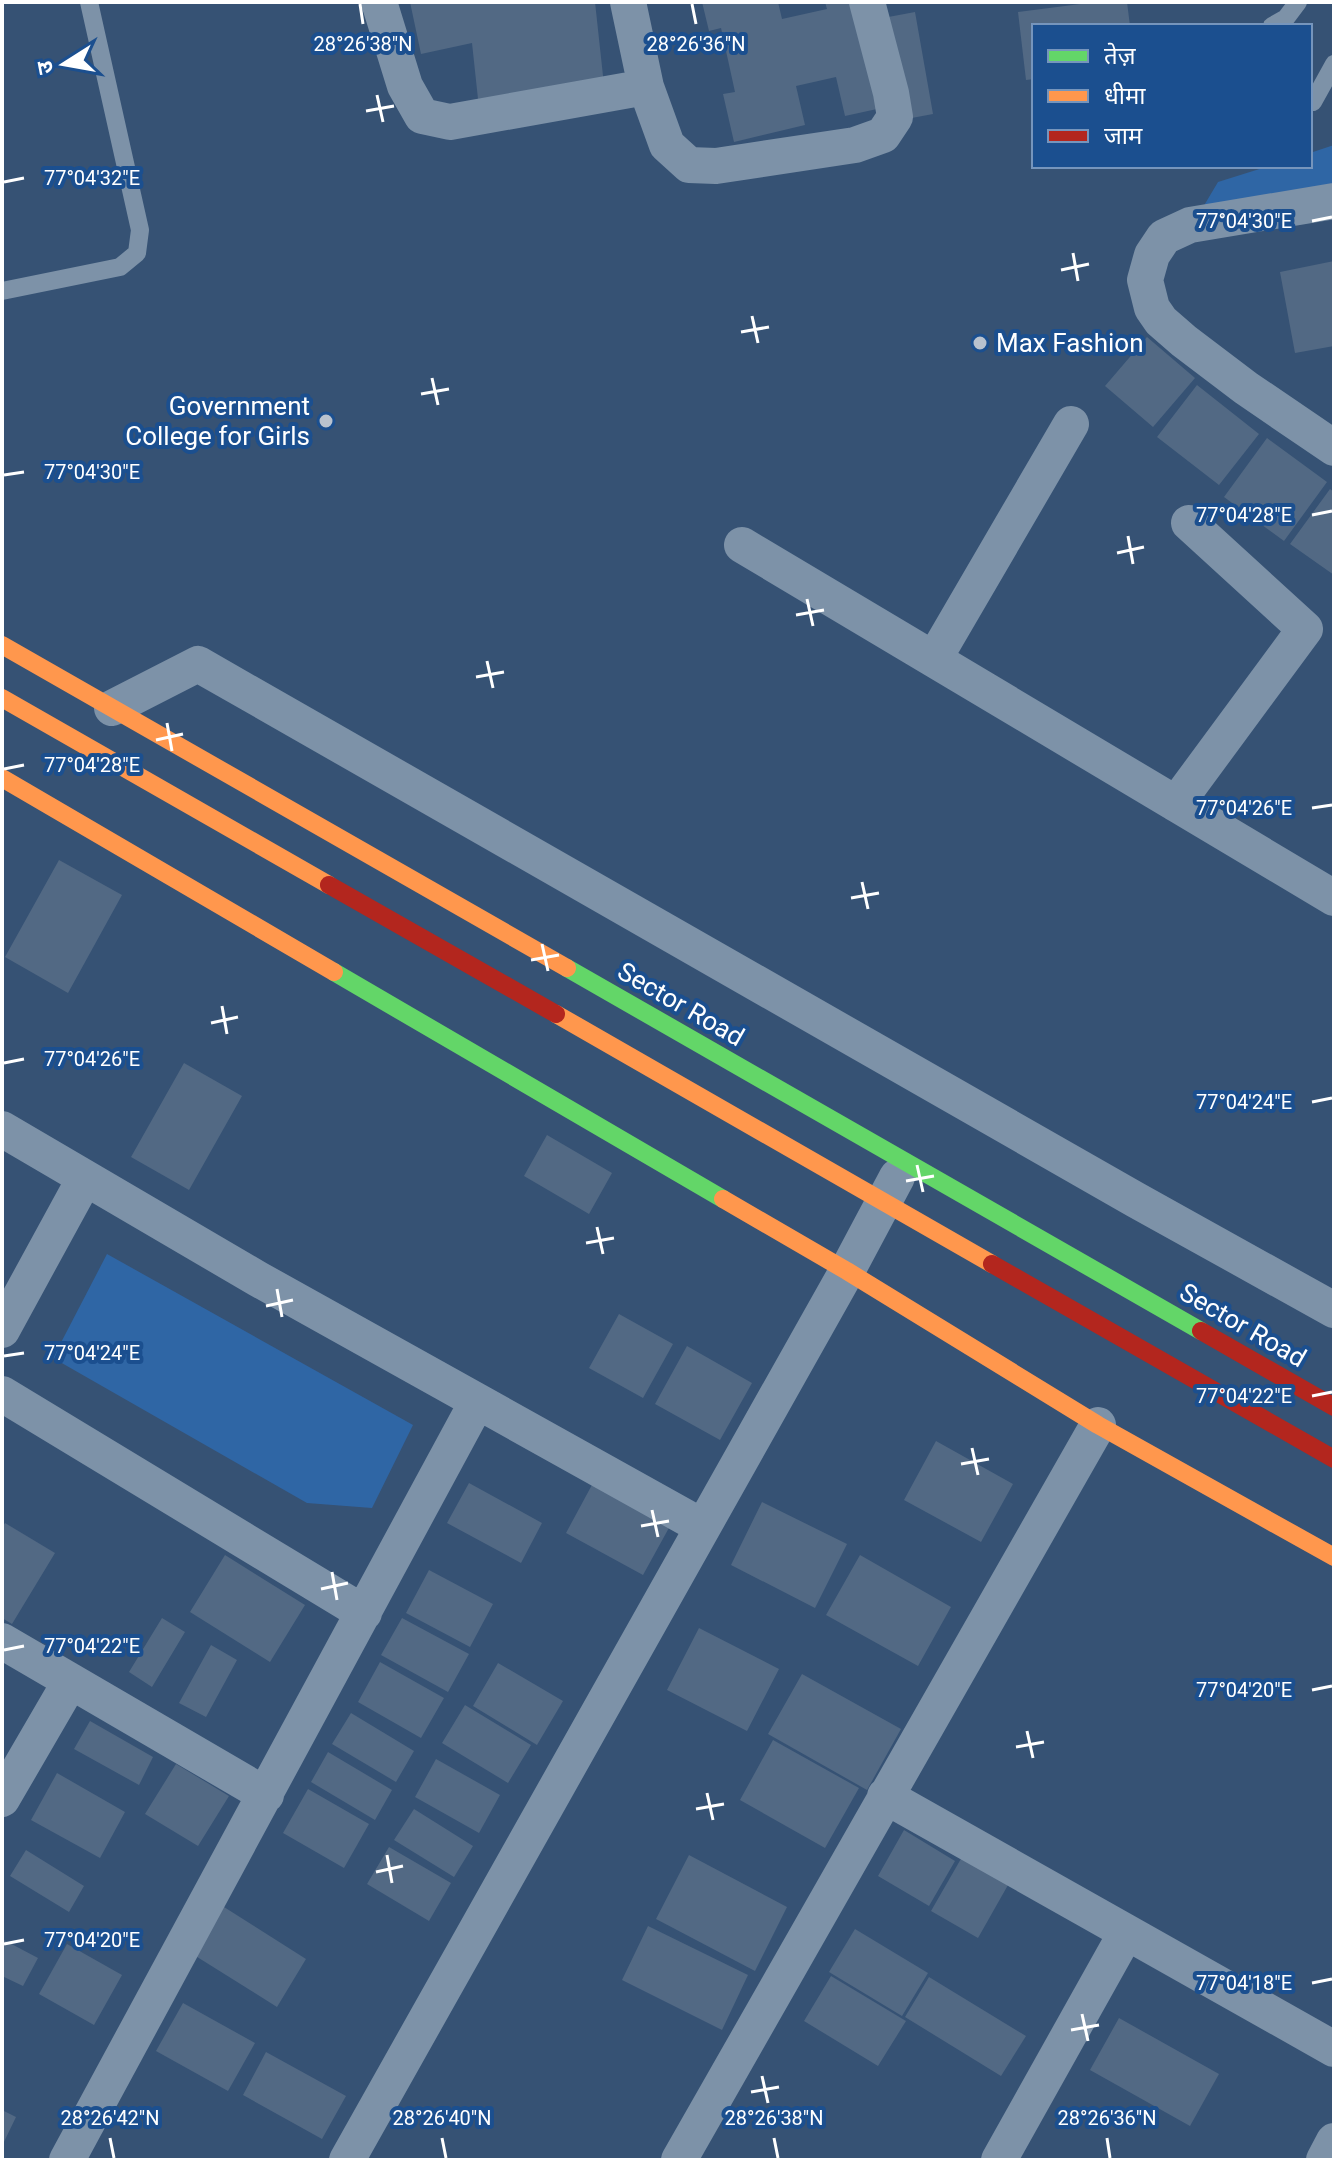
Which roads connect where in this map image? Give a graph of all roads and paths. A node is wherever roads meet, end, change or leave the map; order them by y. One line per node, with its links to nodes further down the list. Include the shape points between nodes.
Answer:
1 (89, 2): 11 (lane, via 140,230 137,253 120,267)
2 (379, 2): 8 (street, via 405,86 422,116 450,122)
3 (628, 2): 8 (street)
4 (867, 2): 8 (street, via 895,117 883,135 840,148 716,166 689,165 667,145)
5 (1298, 2): 6 (lane)
6 (1276, 24)
7 (1334, 64): 9 (lane)
8 (646, 87)
9 (1313, 102)
10 (1334, 201): 13 (street, via 1190,225 1164,237 1145,280 1161,321)
11 (2, 291)
12 (1071, 424): 17 (street)
13 (1334, 448)
14 (1189, 523): 21 (street, via 1305,629)
15 (742, 545): 17 (street)
16 (2, 645): 19 (main road, Sector Road)
17 (934, 659): 21 (street)
18 (2, 698): 26 (main road)
19 (112, 708): 24 (main road, Sector Road); 28 (street, via 198,664)
20 (2, 778): 27 (main road)
21 (1176, 804): 22 (street)
22 (1334, 898)
23 (2, 1129): 25 (street)
24 (905, 1162): 26 (street); 32 (main road, Sector Road)
25 (85, 1178): 29 (street); 31 (street)
26 (883, 1202): 27 (street); 34 (main road)
27 (847, 1271): 33 (main road); 35 (street)
28 (1334, 1310)
29 (2, 1330)
30 (2, 1394): 37 (street)
31 (477, 1402): 35 (street); 37 (street)
32 (1334, 1407)
33 (1098, 1425): 36 (main road); 41 (street)
34 (1334, 1459)
35 (703, 1527): 47 (street)
36 (1334, 1557)
37 (364, 1613): 40 (street)
38 (2, 1641): 39 (street)
39 (70, 1682): 40 (street); 42 (street)
40 (266, 1795): 46 (street)
41 (885, 1796): 43 (street); 48 (street)
42 (2, 1799)
43 (1126, 1933): 44 (street); 49 (street)
44 (1334, 2049)
45 (1334, 2141): 50 (street)
46 (67, 2160)
47 (347, 2160)
48 (679, 2160)
49 (999, 2160)
50 (1324, 2160)

